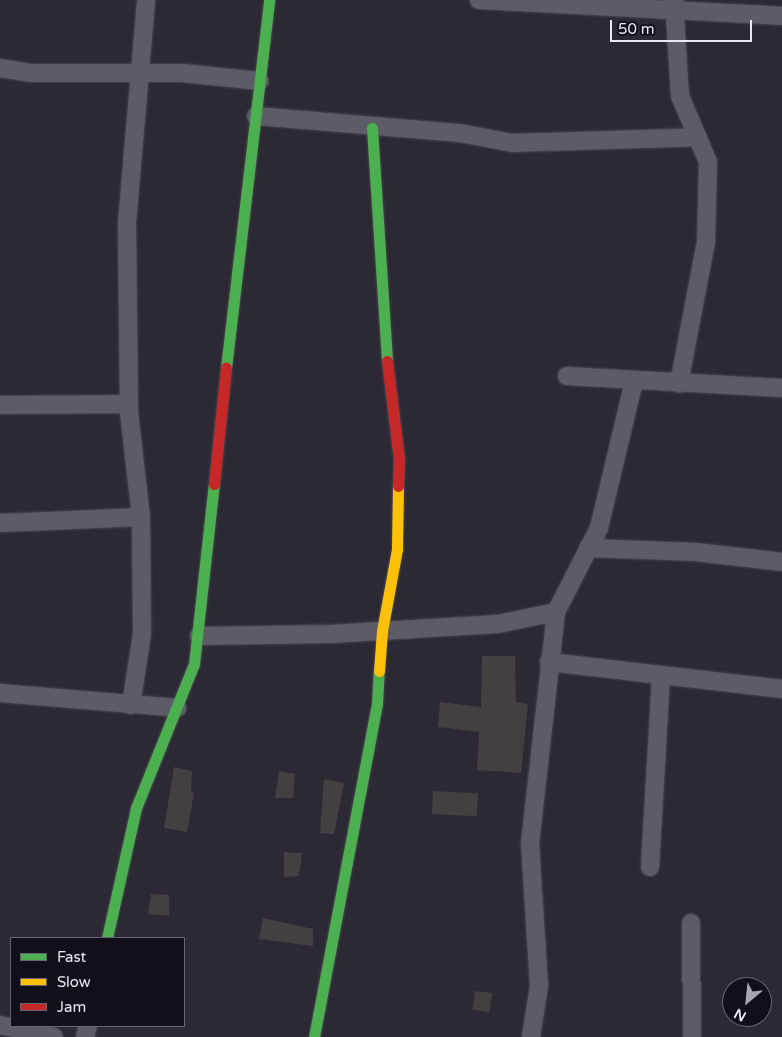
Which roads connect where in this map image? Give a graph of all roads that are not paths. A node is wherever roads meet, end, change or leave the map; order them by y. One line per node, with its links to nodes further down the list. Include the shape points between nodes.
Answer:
1 (146, 0): 7 (street)
2 (270, 0): 8 (street)
3 (479, 0): 4 (street)
4 (674, 4): 5 (street); 11 (street, via 680,96)
5 (782, 16)
6 (0, 68): 7 (street, via 31,73)
7 (140, 74): 8 (street, via 182,73); 17 (street, via 127,223)
8 (260, 81): 9 (street)
9 (256, 116): 10 (street); 24 (street, via 222,392)
10 (372, 128): 11 (street, via 460,133 512,143); 23 (street, via 382,322 399,459 397,549)
11 (698, 136): 14 (street, via 708,162 706,242)
12 (568, 376): 13 (street)
13 (634, 381): 14 (street); 20 (street, via 599,528)
14 (679, 383): 15 (street)
15 (782, 388)
16 (0, 404): 17 (street)
17 (129, 404): 18 (street)
18 (141, 517): 19 (street); 29 (street, via 142,634)
19 (0, 523)
20 (588, 548): 21 (street, via 696,552); 22 (street)
21 (782, 562)
22 (556, 612): 23 (street, via 498,624); 25 (street)
23 (382, 631): 24 (street); 36 (street, via 377,704 324,965)
24 (199, 636): 30 (street, via 194,664)
25 (548, 662): 26 (street); 37 (street, via 530,844 539,986)
26 (661, 675): 27 (street); 31 (street)
27 (782, 689)
28 (0, 693): 29 (street)
29 (131, 705): 30 (street)
30 (177, 708): 33 (street, via 161,739 136,808)
31 (650, 866)
32 (691, 923): 38 (street)
33 (107, 937)
34 (0, 1025): 35 (street)
35 (54, 1037)
36 (314, 1037)
37 (531, 1037)
38 (692, 1037)

